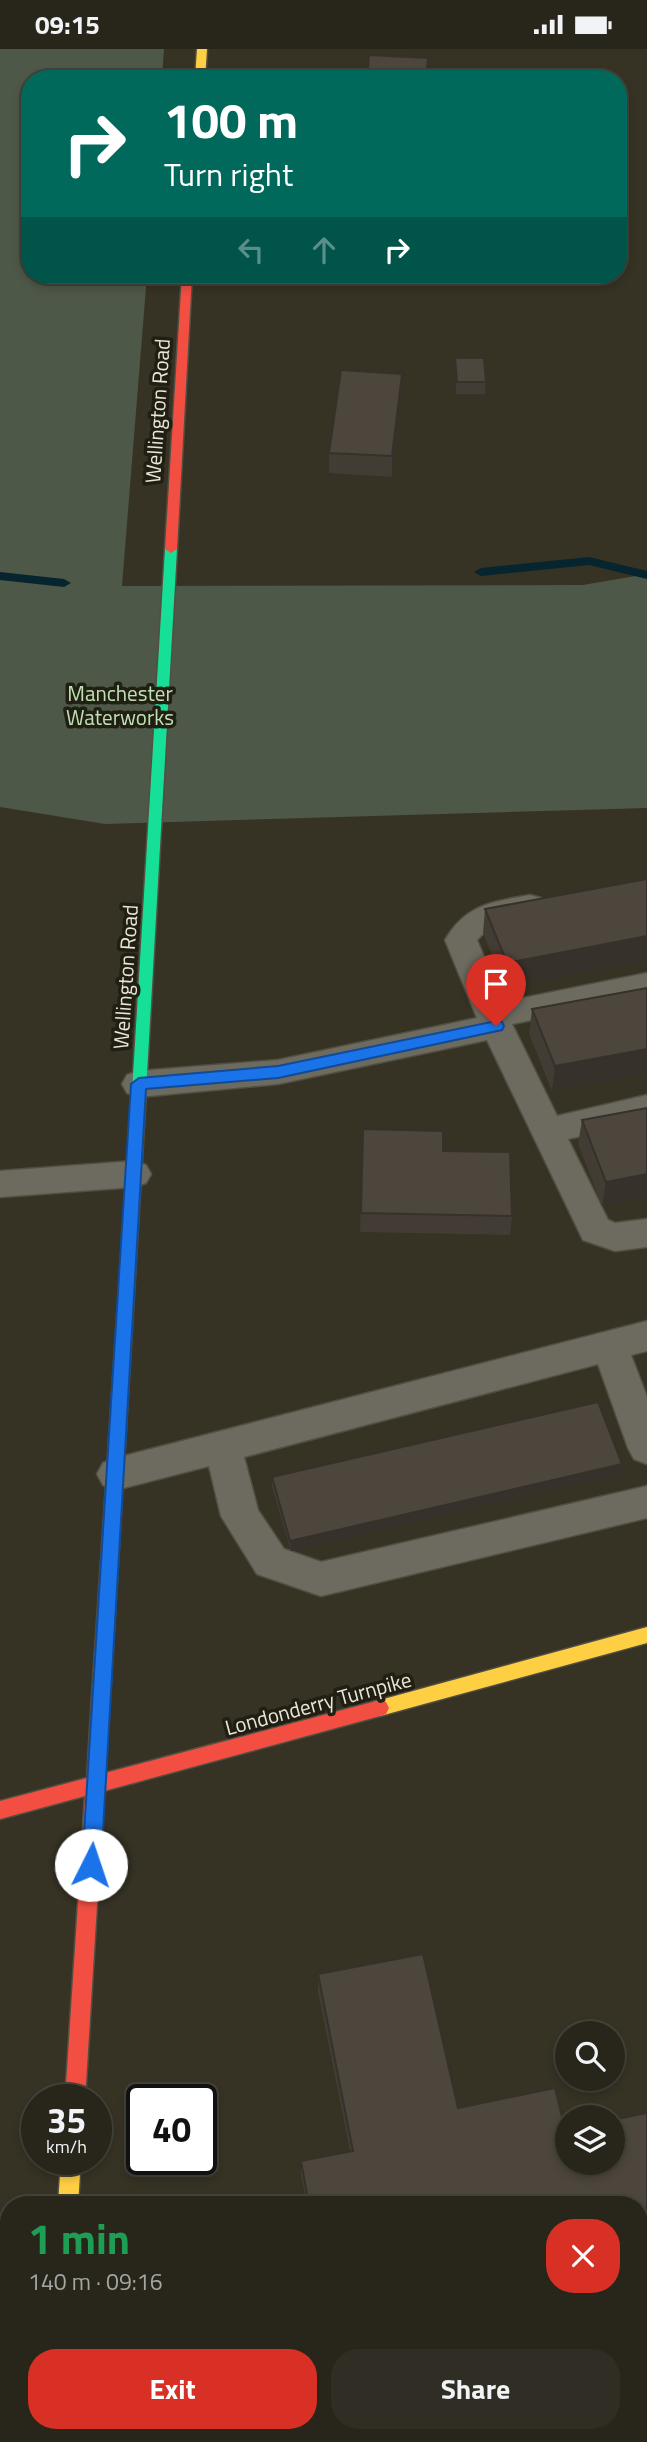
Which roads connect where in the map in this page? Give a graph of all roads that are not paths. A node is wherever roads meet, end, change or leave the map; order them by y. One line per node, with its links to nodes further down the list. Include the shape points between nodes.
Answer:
1 (202, 49): 2 (main road)
2 (201, 70)
3 (186, 284): 7 (main road, Wellington Road)
4 (555, 901): 6 (lane, via 490,914 468,926 461,940)
5 (647, 985): 6 (lane)
6 (495, 1021): 7 (lane, via 278,1072); 9 (lane)
7 (139, 1084): 10 (main road, Wellington Road)
8 (647, 1108): 9 (lane)
9 (547, 1131): 12 (lane, via 595,1230 615,1237)
10 (134, 1174): 11 (lane); 17 (main road, Wellington Road)
11 (0, 1184)
12 (647, 1233)
13 (647, 1336): 14 (lane)
14 (610, 1346): 15 (lane); 16 (lane)
15 (223, 1448): 17 (lane); 18 (lane, via 240,1516 271,1562 321,1579)
16 (647, 1448)
17 (116, 1474): 20 (main road, Wellington Road)
18 (647, 1502)
19 (647, 1635): 20 (main road, Londonderry Turnpike)
20 (97, 1786): 21 (main road, Londonderry Turnpike); 22 (main road, Wellington Road)
21 (0, 1810)
22 (76, 2084)
23 (70, 2175): 24 (main road)
24 (69, 2196)

